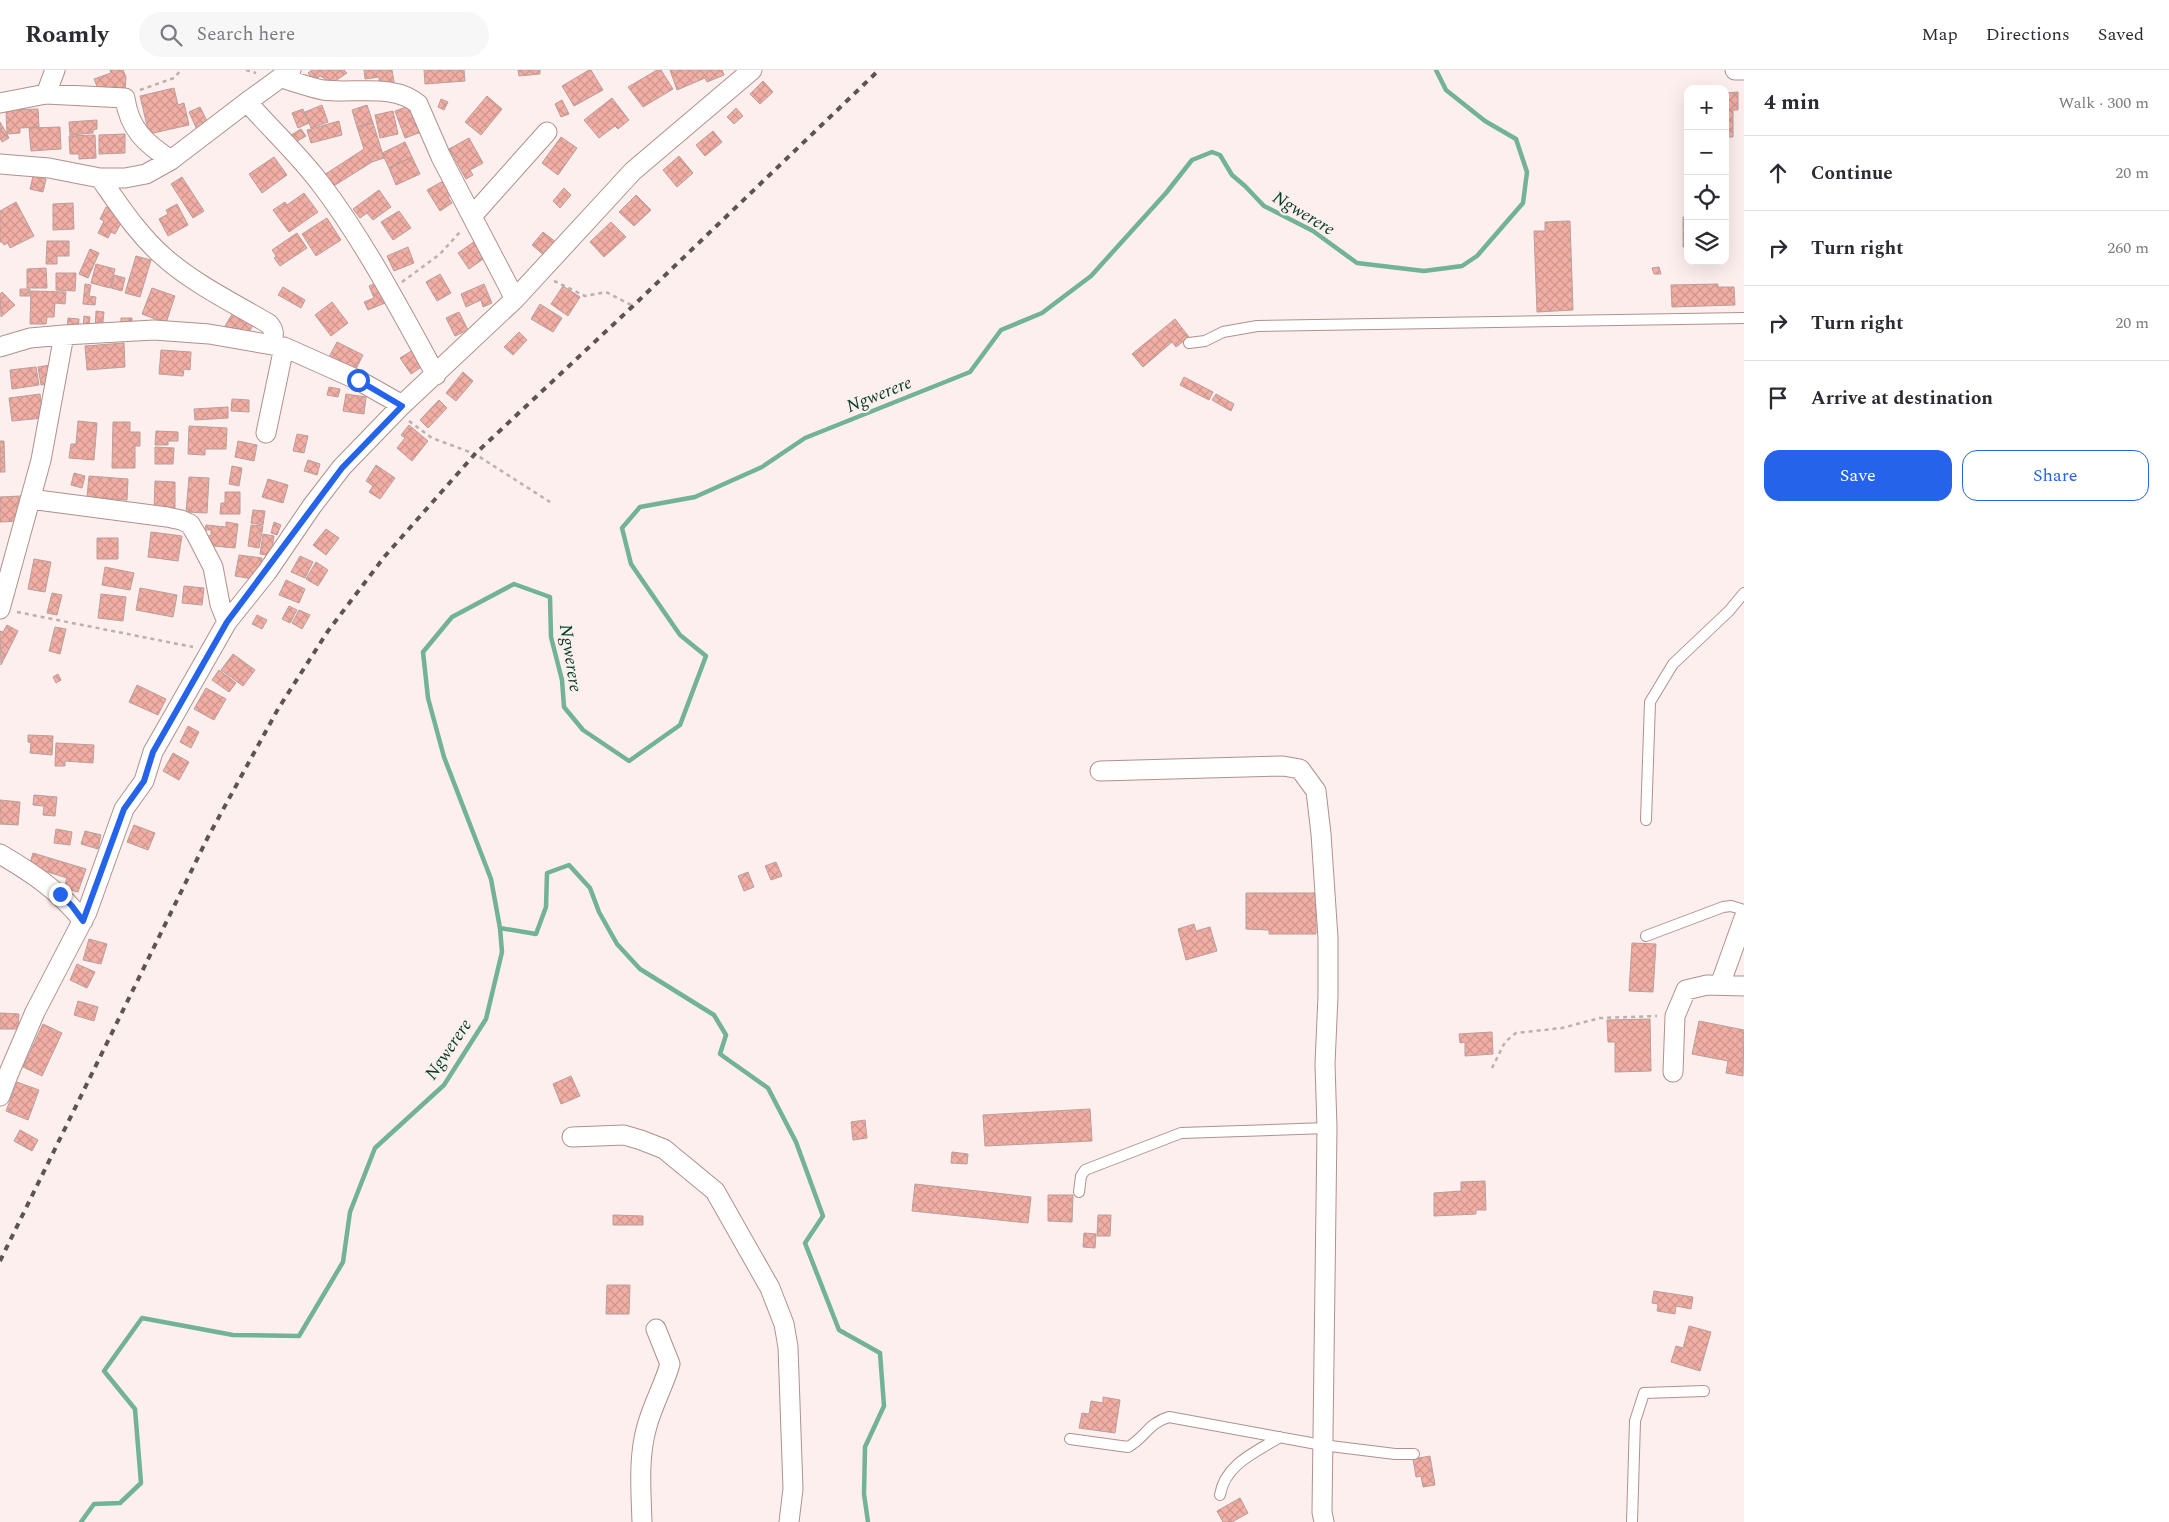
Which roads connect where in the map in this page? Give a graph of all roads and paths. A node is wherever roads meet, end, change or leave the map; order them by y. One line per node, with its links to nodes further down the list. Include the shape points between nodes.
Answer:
1 (55, 70): 7 (street)
2 (181, 70): 8 (path, via 174,78 143,88)
3 (752, 70): 16 (street, via 633,171)
4 (1736, 70): 5 (street)
5 (1744, 70)
6 (287, 74): 9 (street); 15 (street, via 323,90 383,92 412,98 422,110 440,157)
7 (46, 94): 8 (street); 10 (street)
8 (126, 98): 12 (street, via 132,124 148,145)
9 (246, 102): 12 (street); 17 (street, via 320,183)
10 (0, 103)
11 (547, 132): 15 (street)
12 (171, 160): 14 (street, via 146,174)
13 (0, 164): 14 (street, via 48,168)
14 (100, 178): 23 (street, via 131,221 163,257 208,289 268,324 273,329)
15 (473, 215): 17 (path, via 440,254); 18 (street)
16 (539, 274): 18 (street); 19 (path, via 585,296 606,292)
17 (389, 292): 25 (street)
18 (515, 299): 25 (street)
19 (633, 306)
20 (1744, 318): 22 (lane, via 1257,326)
21 (64, 335): 23 (street, via 177,330); 24 (street, via 30,338); 28 (street, via 41,460)
22 (1189, 343)
23 (277, 345): 26 (street, via 358,380); 27 (street)
24 (0, 347)
25 (436, 375): 26 (street)
26 (399, 409): 29 (path, via 432,438 475,454); 32 (street, via 342,468)
27 (266, 433)
28 (30, 499): 31 (street); 32 (street, via 167,517 190,524 213,567)
29 (550, 502)
30 (1744, 593): 35 (lane, via 1673,664 1650,702)
31 (0, 609): 33 (path)
32 (227, 622): 33 (street)
33 (212, 651): 39 (street, via 153,752 144,781 124,809)
34 (1100, 771): 47 (street, via 1283,766 1300,768 1316,791 1328,938)
35 (1646, 820)
36 (0, 854): 39 (street, via 60,894)
37 (1744, 910): 40 (lane, via 1723,907)
38 (1744, 918): 41 (street)
39 (83, 921): 46 (street, via 35,1012)
40 (1646, 936)
41 (1720, 985): 42 (street); 43 (street, via 1686,990)
42 (1744, 986)
43 (1675, 1016): 44 (path, via 1600,1018 1562,1028 1516,1033 1505,1042); 45 (street)
44 (1492, 1068)
45 (1673, 1072)
46 (2, 1086)
47 (1327, 1128): 49 (lane, via 1182,1133 1085,1170); 54 (street)
48 (572, 1137): 58 (street, via 624,1135 664,1149 715,1191 761,1271 784,1324 788,1347 793,1489)
49 (1079, 1192)
50 (656, 1329): 57 (street, via 670,1364 643,1443 640,1462)
51 (1704, 1391): 60 (lane, via 1644,1393 1635,1421)
52 (1280, 1437): 53 (lane, via 1169,1417 1158,1420 1128,1447); 54 (lane); 56 (lane, via 1240,1462 1222,1483)
53 (1070, 1439)
54 (1322, 1445): 55 (lane); 59 (street)
55 (1414, 1454)
56 (1220, 1495)
57 (642, 1522)
58 (789, 1522)
59 (1324, 1522)
60 (1632, 1522)

